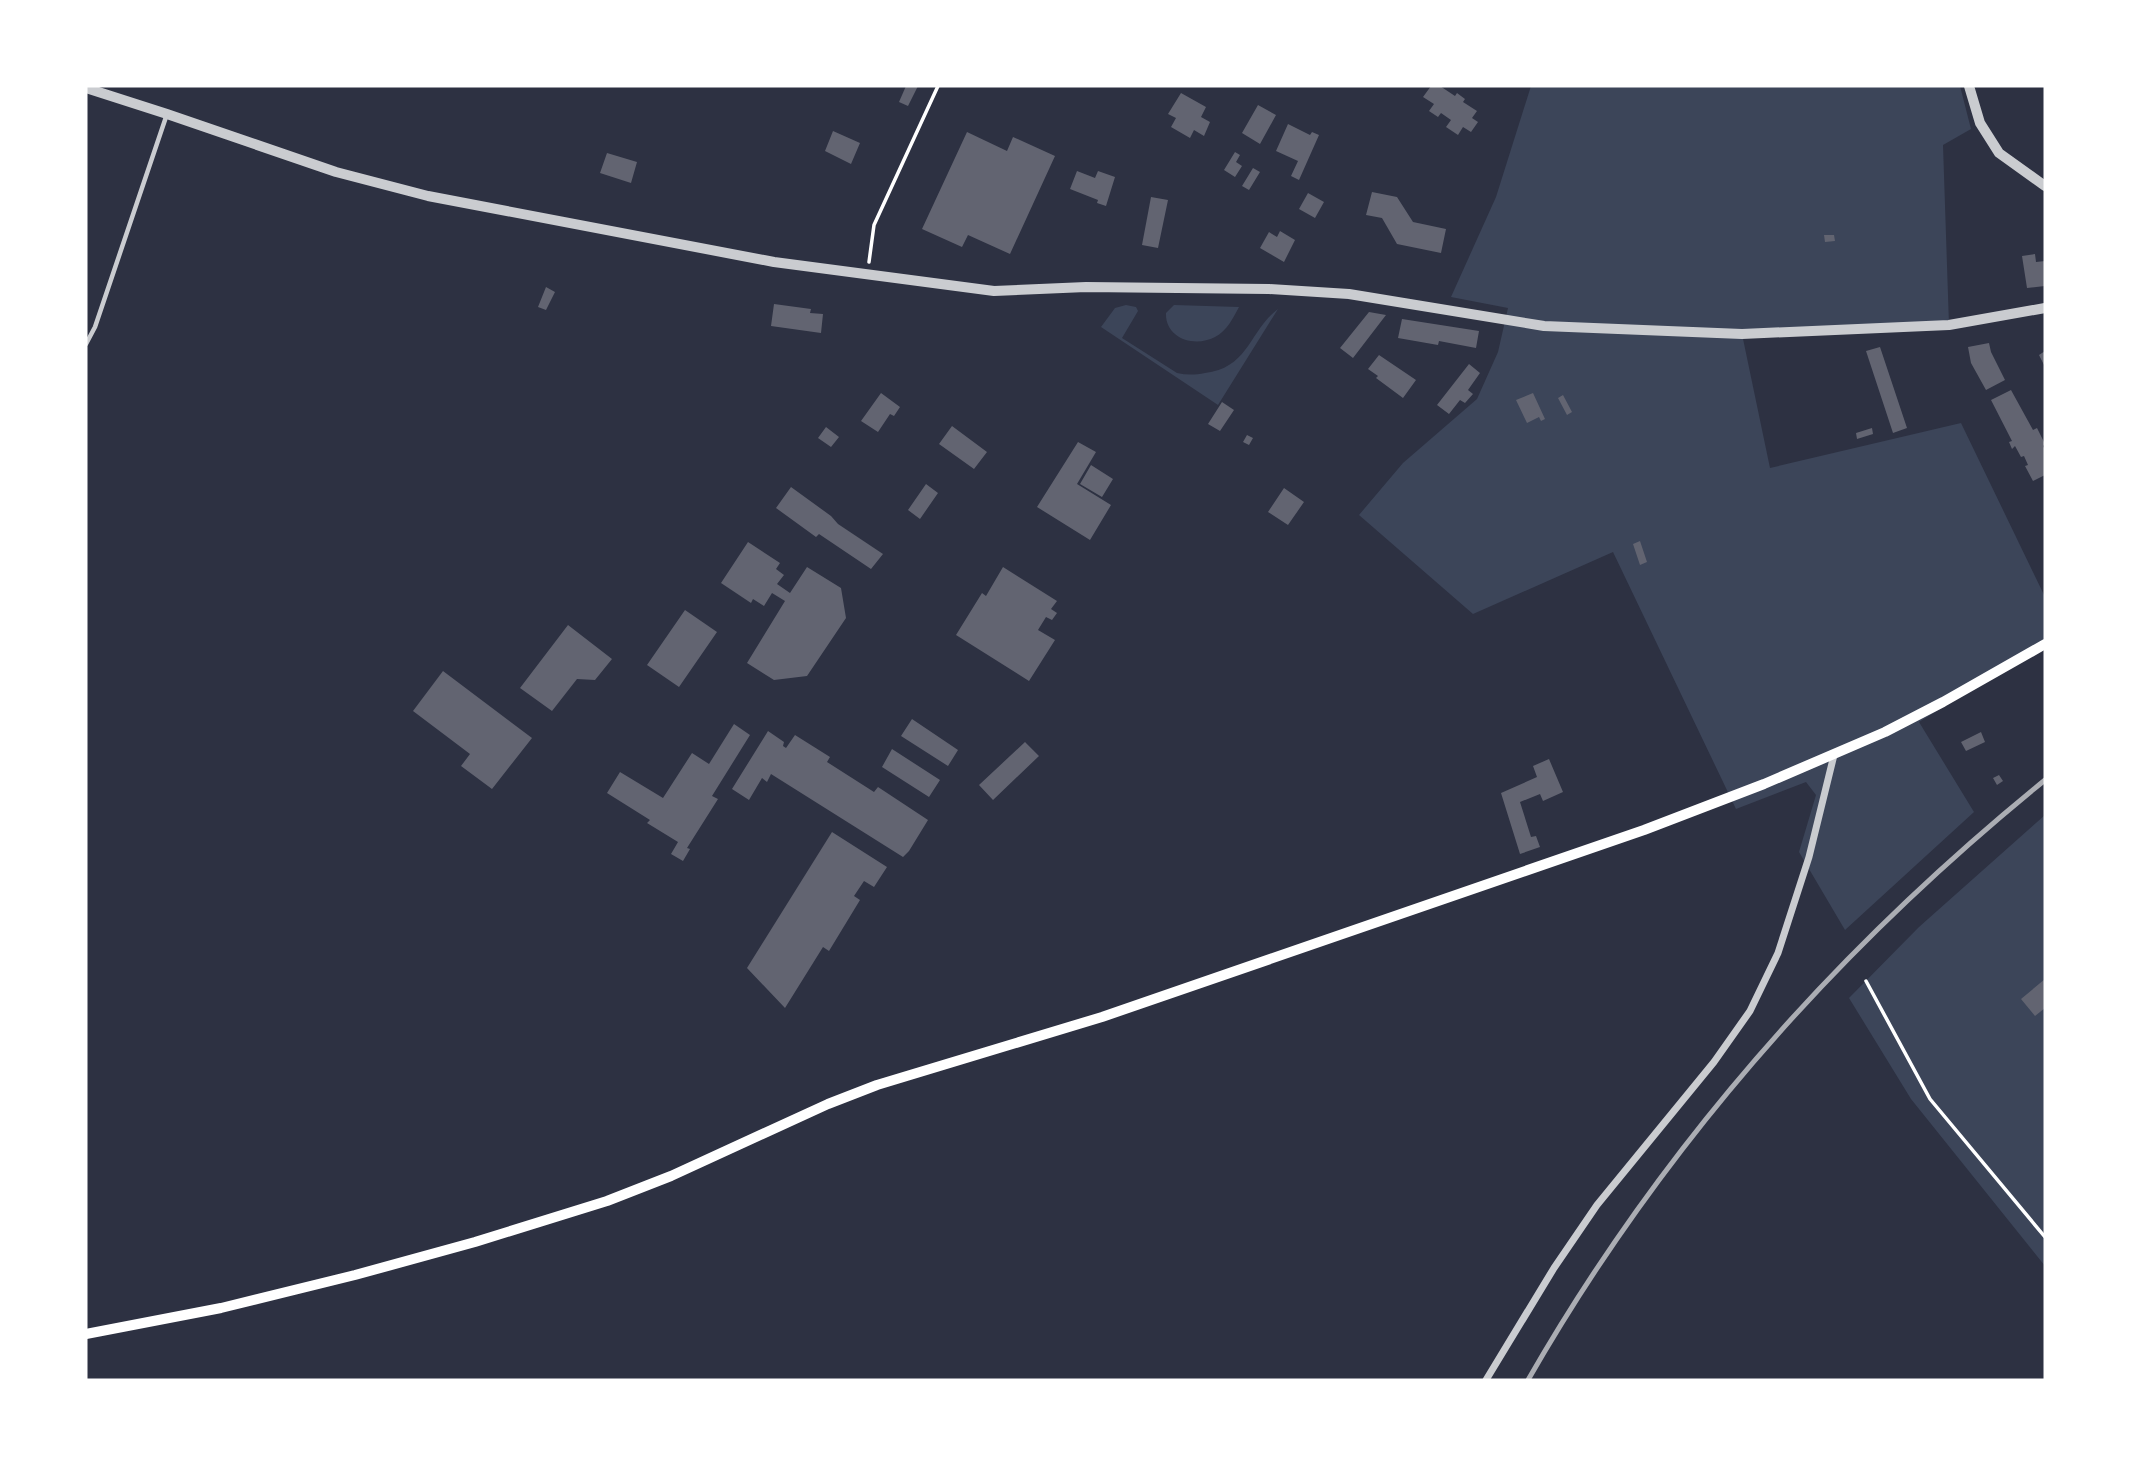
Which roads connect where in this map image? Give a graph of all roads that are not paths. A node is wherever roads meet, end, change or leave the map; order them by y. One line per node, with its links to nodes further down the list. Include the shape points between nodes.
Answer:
1 (1969, 86): 4 (street, via 1980,123 1999,153)
2 (86, 88): 3 (street)
3 (167, 114): 5 (street, via 336,172 428,196 760,260 994,290 1269,289 1349,294 1544,326 1742,334 1949,325); 6 (lane)
4 (2045, 186)
5 (2045, 308)
6 (86, 344)
7 (2045, 644): 8 (main road, via 1943,702)
8 (1834, 755): 9 (main road, via 1644,830 1410,911 1102,1017 900,1077 828,1104 671,1176 556,1217 284,1293); 10 (street, via 1809,857 1778,953 1750,1011 1597,1205)
9 (86, 1334)
10 (1486, 1380)

